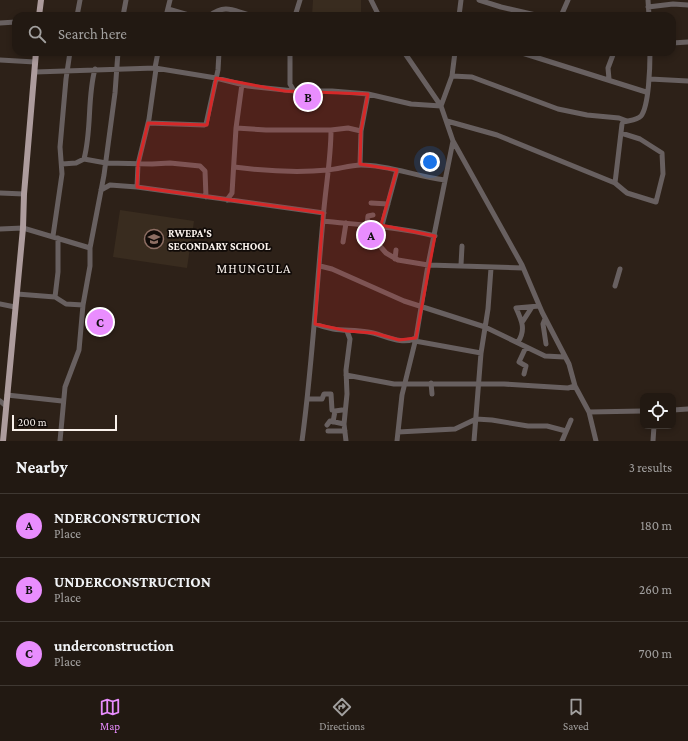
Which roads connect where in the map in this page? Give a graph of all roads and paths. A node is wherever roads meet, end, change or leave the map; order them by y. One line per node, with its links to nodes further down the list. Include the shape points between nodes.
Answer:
1 (41, 0): 15 (main road)
2 (80, 0): 16 (street)
3 (126, 0): 17 (street)
4 (170, 0): 14 (street)
5 (300, 0): 23 (street)
6 (371, 0): 24 (street)
7 (461, 0): 25 (street)
8 (479, 0): 26 (street)
9 (568, 0): 27 (street)
10 (648, 0): 12 (street)
11 (688, 5): 12 (street)
12 (648, 7): 28 (street)
13 (222, 8): 20 (street); 21 (street); 22 (street)
14 (168, 9): 18 (street); 19 (street)
15 (40, 12)
16 (78, 12)
17 (124, 12)
18 (167, 12)
19 (178, 12)
20 (216, 12)
21 (221, 12)
22 (242, 12)
23 (296, 12)
24 (377, 12)
25 (460, 12)
26 (523, 12)
27 (563, 12)
28 (649, 12)
29 (12, 22): 30 (street)
30 (0, 24)
31 (688, 42): 32 (street)
32 (676, 43)
33 (36, 56): 46 (main road)
34 (69, 56): 50 (street)
35 (118, 56): 47 (street)
36 (157, 56): 48 (street)
37 (219, 56): 53 (street)
38 (290, 56): 58 (street)
39 (407, 56): 63 (street)
40 (454, 56): 52 (street)
41 (533, 56): 44 (street)
42 (612, 56): 54 (street, via 608,68)
43 (650, 56): 55 (street)
44 (540, 58): 54 (street)
45 (0, 60): 46 (street)
46 (36, 62): 51 (main road)
47 (116, 68): 48 (street); 49 (street); 73 (street)
48 (155, 68): 53 (street); 66 (street)
49 (95, 69): 50 (street); 72 (street, via 90,86 90,113)
50 (67, 71): 51 (street); 74 (street, via 60,147)
51 (35, 72): 87 (main road)
52 (452, 76): 63 (street); 65 (street, via 472,77 558,109)
53 (216, 78): 57 (street); 66 (street, via 208,121 204,125)
54 (609, 79): 61 (street)
55 (650, 79): 56 (street); 61 (street)
56 (688, 81)
57 (242, 84): 59 (street); 67 (street)
58 (290, 84): 59 (street); 60 (street)
59 (285, 91): 60 (street)
60 (294, 92): 62 (street)
61 (646, 92): 65 (street, via 646,103 641,115 637,119)
62 (368, 94): 63 (street, via 411,104); 69 (street)
63 (441, 106): 64 (street)
64 (447, 121): 71 (street); 82 (street, via 497,135)
65 (627, 121): 70 (street, via 622,123)
66 (148, 124): 75 (street)
67 (236, 128): 68 (street); 77 (street)
68 (331, 130): 69 (street, via 348,128); 78 (street)
69 (361, 131): 76 (street)
70 (621, 133): 82 (street); 82 (street, via 640,139 660,151 663,174 658,199 654,202 627,193)
71 (453, 141): 81 (street); 111 (street)
72 (84, 159): 73 (street); 74 (street, via 76,163)
73 (106, 163): 75 (street); 80 (street)
74 (62, 164): 101 (street)
75 (138, 164): 84 (street); 88 (street, via 170,163 203,167)
76 (360, 165): 78 (street); 79 (street)
77 (234, 167): 78 (street, via 284,172); 89 (street, via 232,193)
78 (328, 170): 92 (street)
79 (397, 170): 81 (street, via 423,178); 91 (street)
80 (104, 175): 83 (street); 85 (street)
81 (445, 180): 100 (street)
82 (615, 184)
83 (110, 185): 84 (street); 85 (street)
84 (137, 187): 88 (street)
85 (101, 190): 104 (street)
86 (0, 193): 87 (street)
87 (24, 194): 99 (main road)
88 (206, 197): 89 (street)
89 (227, 200): 92 (street)
90 (371, 203): 91 (street)
91 (388, 204): 97 (street)
92 (324, 213): 94 (street)
93 (373, 215): 96 (street, via 368,216)
94 (323, 221): 95 (street); 109 (street)
95 (346, 223): 96 (street); 102 (street)
96 (367, 224): 97 (street)
97 (382, 225): 100 (street); 106 (street, via 379,245)
98 (0, 228): 99 (street)
99 (23, 228): 101 (street); 114 (main road)
100 (435, 236): 107 (street)
101 (56, 237): 104 (street); 115 (street, via 58,272)
102 (343, 242)
103 (462, 246): 108 (street)
104 (90, 248): 117 (street, via 90,266)
105 (396, 250): 106 (street)
106 (395, 260): 107 (street)
107 (428, 265): 108 (street); 118 (street)
108 (461, 265): 110 (street)
109 (320, 266): 118 (street); 124 (street)
110 (491, 268): 111 (street); 125 (street)
111 (523, 268): 119 (street)
112 (620, 269): 113 (street)
113 (615, 286)
114 (17, 294): 115 (street); 120 (main road)
115 (55, 297): 117 (street, via 66,304)
116 (0, 304): 120 (street)
117 (83, 305): 143 (street, via 79,350)
118 (421, 306): 125 (street); 127 (street)
119 (539, 306): 121 (street); 122 (street)
120 (15, 307): 140 (main road)
121 (532, 307): 123 (street); 123 (street, via 516,308)
122 (545, 319): 129 (street, via 543,324); 132 (street)
123 (523, 321): 128 (street, via 523,335)
124 (315, 324): 126 (street); 141 (street)
125 (485, 327): 128 (street); 131 (street)
126 (347, 331): 127 (street, via 374,332 406,341); 134 (street, via 350,338)
127 (416, 339): 131 (street); 136 (street)
128 (518, 342): 130 (street)
129 (546, 344)
130 (526, 347): 132 (street, via 545,356); 133 (street, via 519,362 526,366)
131 (481, 353): 137 (street)
132 (564, 357): 138 (street, via 571,368)
133 (524, 374)
134 (346, 375): 136 (street); 154 (street)
135 (431, 383): 136 (street); 137 (street); 139 (street)
136 (405, 384): 159 (street)
137 (478, 385): 138 (street, via 568,388); 151 (street)
138 (575, 386): 150 (street)
139 (432, 394)
140 (7, 395): 143 (street); 144 (main road)
141 (307, 399): 146 (street, via 322,399 324,394 331,394); 163 (street)
142 (0, 401): 144 (street)
143 (62, 402): 162 (street)
144 (6, 406): 161 (main road)
145 (688, 409): 148 (street)
146 (332, 410)
147 (342, 410): 153 (street, via 335,411)
148 (676, 410)
149 (640, 411): 150 (street)
150 (589, 412): 168 (street)
151 (476, 419): 159 (street, via 455,429); 160 (street, via 548,426); 166 (street)
152 (571, 420): 160 (street)
153 (333, 422): 154 (street); 155 (street, via 330,421)
154 (344, 424): 158 (street)
155 (328, 425)
156 (654, 429): 169 (street)
157 (328, 431): 158 (street)
158 (345, 431): 164 (street)
159 (398, 432): 165 (street)
160 (566, 432): 167 (street)
161 (3, 441)
162 (60, 441)
163 (302, 441)
164 (346, 441)
165 (396, 441)
166 (474, 441)
167 (562, 441)
168 (596, 441)
169 (653, 441)

